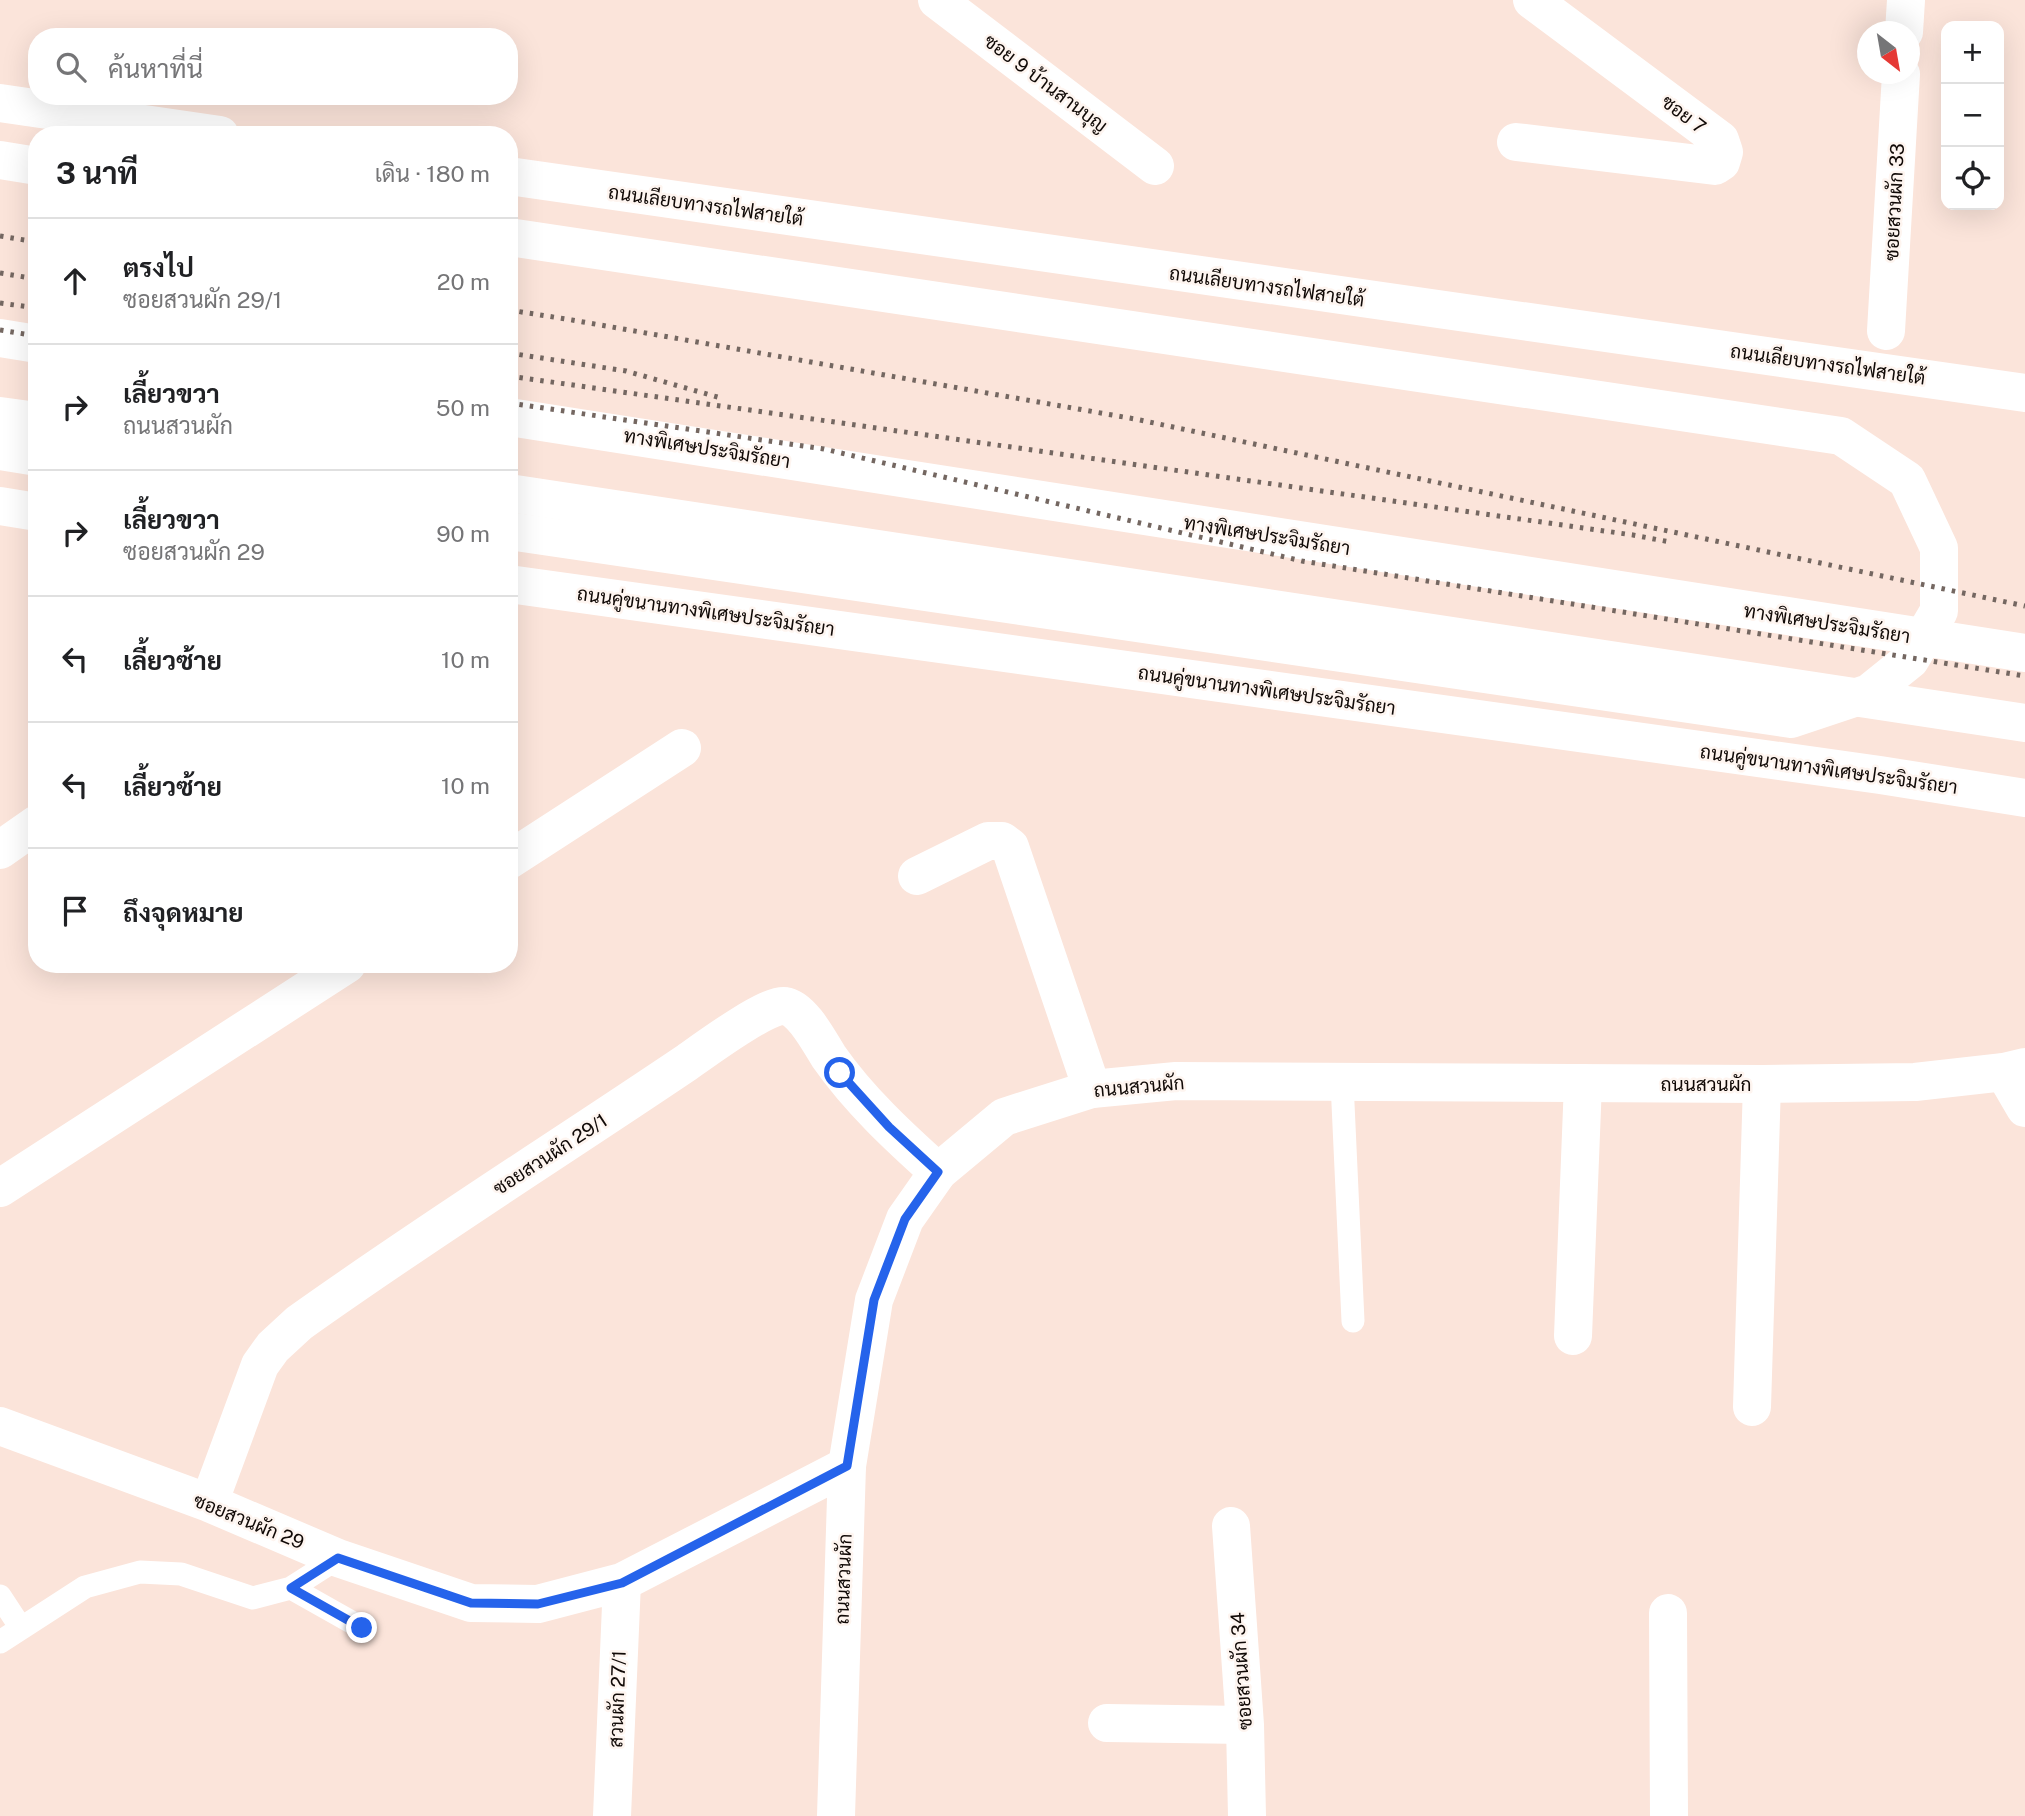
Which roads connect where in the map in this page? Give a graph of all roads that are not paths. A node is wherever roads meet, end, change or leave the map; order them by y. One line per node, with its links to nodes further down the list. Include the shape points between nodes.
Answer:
1 (937, 0): 11 (main road, ซอย 9 บ้านสานบุญ)
2 (1532, 0): 8 (main road, ซอย 7, via 1720,140 1724,152 1715,166)
3 (1906, 0): 4 (main road)
4 (1905, 21)
5 (1901, 84): 14 (main road, ซอยสวนผัก 33)
6 (0, 103): 7 (main road)
7 (158, 126)
8 (1516, 142)
9 (0, 160): 10 (main road)
10 (28, 165)
11 (1155, 166)
12 (518, 177): 17 (main road, ถนนเลียบทางรถไฟสายใต้)
13 (518, 238): 26 (main road, via 1841,436 1907,480 1939,548 1939,611 1910,660 1869,693 1791,719)
14 (1886, 331)
15 (0, 338): 16 (main road)
16 (28, 343)
17 (2025, 393)
18 (0, 416): 20 (main road)
19 (518, 418): 28 (main road, ทางพิเศษประจิมรัถยา)
20 (28, 420)
21 (0, 451): 22 (main road)
22 (28, 456)
23 (518, 494): 29 (main road)
24 (0, 506): 25 (main road)
25 (28, 511)
26 (518, 532)
27 (518, 585): 31 (main road, ถนนคู่ขนานทางพิเศษประจิมรัถยา)
28 (2025, 653)
29 (2025, 723)
30 (682, 748): 34 (main road)
31 (2025, 798)
32 (28, 830): 33 (main road)
33 (0, 850)
34 (518, 854)
35 (917, 876): 41 (main road, via 988,841 1002,841 1010,848)
36 (333, 973): 44 (main road)
37 (2014, 1069): 40 (main road, ถนนสวนผัก, via 1915,1082); 42 (main road)
38 (1342, 1082): 39 (main road, ถนนสวนผัก); 41 (main road, ถนนสวนผัก, via 1176,1081); 45 (lane)
39 (1583, 1083): 40 (main road, ถนนสวนผัก); 46 (main road)
40 (1762, 1084): 47 (main road)
41 (1092, 1089): 43 (main road, ถนนสวนผัก, via 1004,1117)
42 (2025, 1108)
43 (938, 1172): 49 (main road, ถนนสวนผัก, via 905,1219 874,1300); 50 (main road, ซอยสวนผัก 29/1, via 840,1073 798,1012 785,1005 771,1008 299,1323 260,1365)
44 (0, 1188)
45 (1353, 1321)
46 (1573, 1336)
47 (1752, 1407)
48 (0, 1426): 50 (main road, ซอยสวนผัก 29)
49 (847, 1466): 53 (main road, ซอยสวนผัก 29); 63 (main road, ถนนสวนผัก)
50 (209, 1503): 52 (main road, ซอยสวนผัก 29)
51 (1231, 1526): 61 (main road, ซอยสวนผัก 34)
52 (338, 1558): 53 (main road, ซอยสวนผัก 29, via 471,1603 538,1604); 54 (lane)
53 (622, 1583): 62 (main road, สวนผัก 27/1)
54 (291, 1588): 57 (lane, via 253,1598 181,1574 140,1572 85,1587); 58 (lane)
55 (0, 1596): 57 (lane)
56 (1668, 1613): 65 (main road)
57 (21, 1628): 59 (lane)
58 (362, 1628)
59 (0, 1642)
60 (1107, 1723): 61 (main road)
61 (1245, 1725): 64 (main road, ซอยสวนผัก 34)
62 (612, 1816)
63 (836, 1816)
64 (1247, 1816)
65 (1669, 1816)

